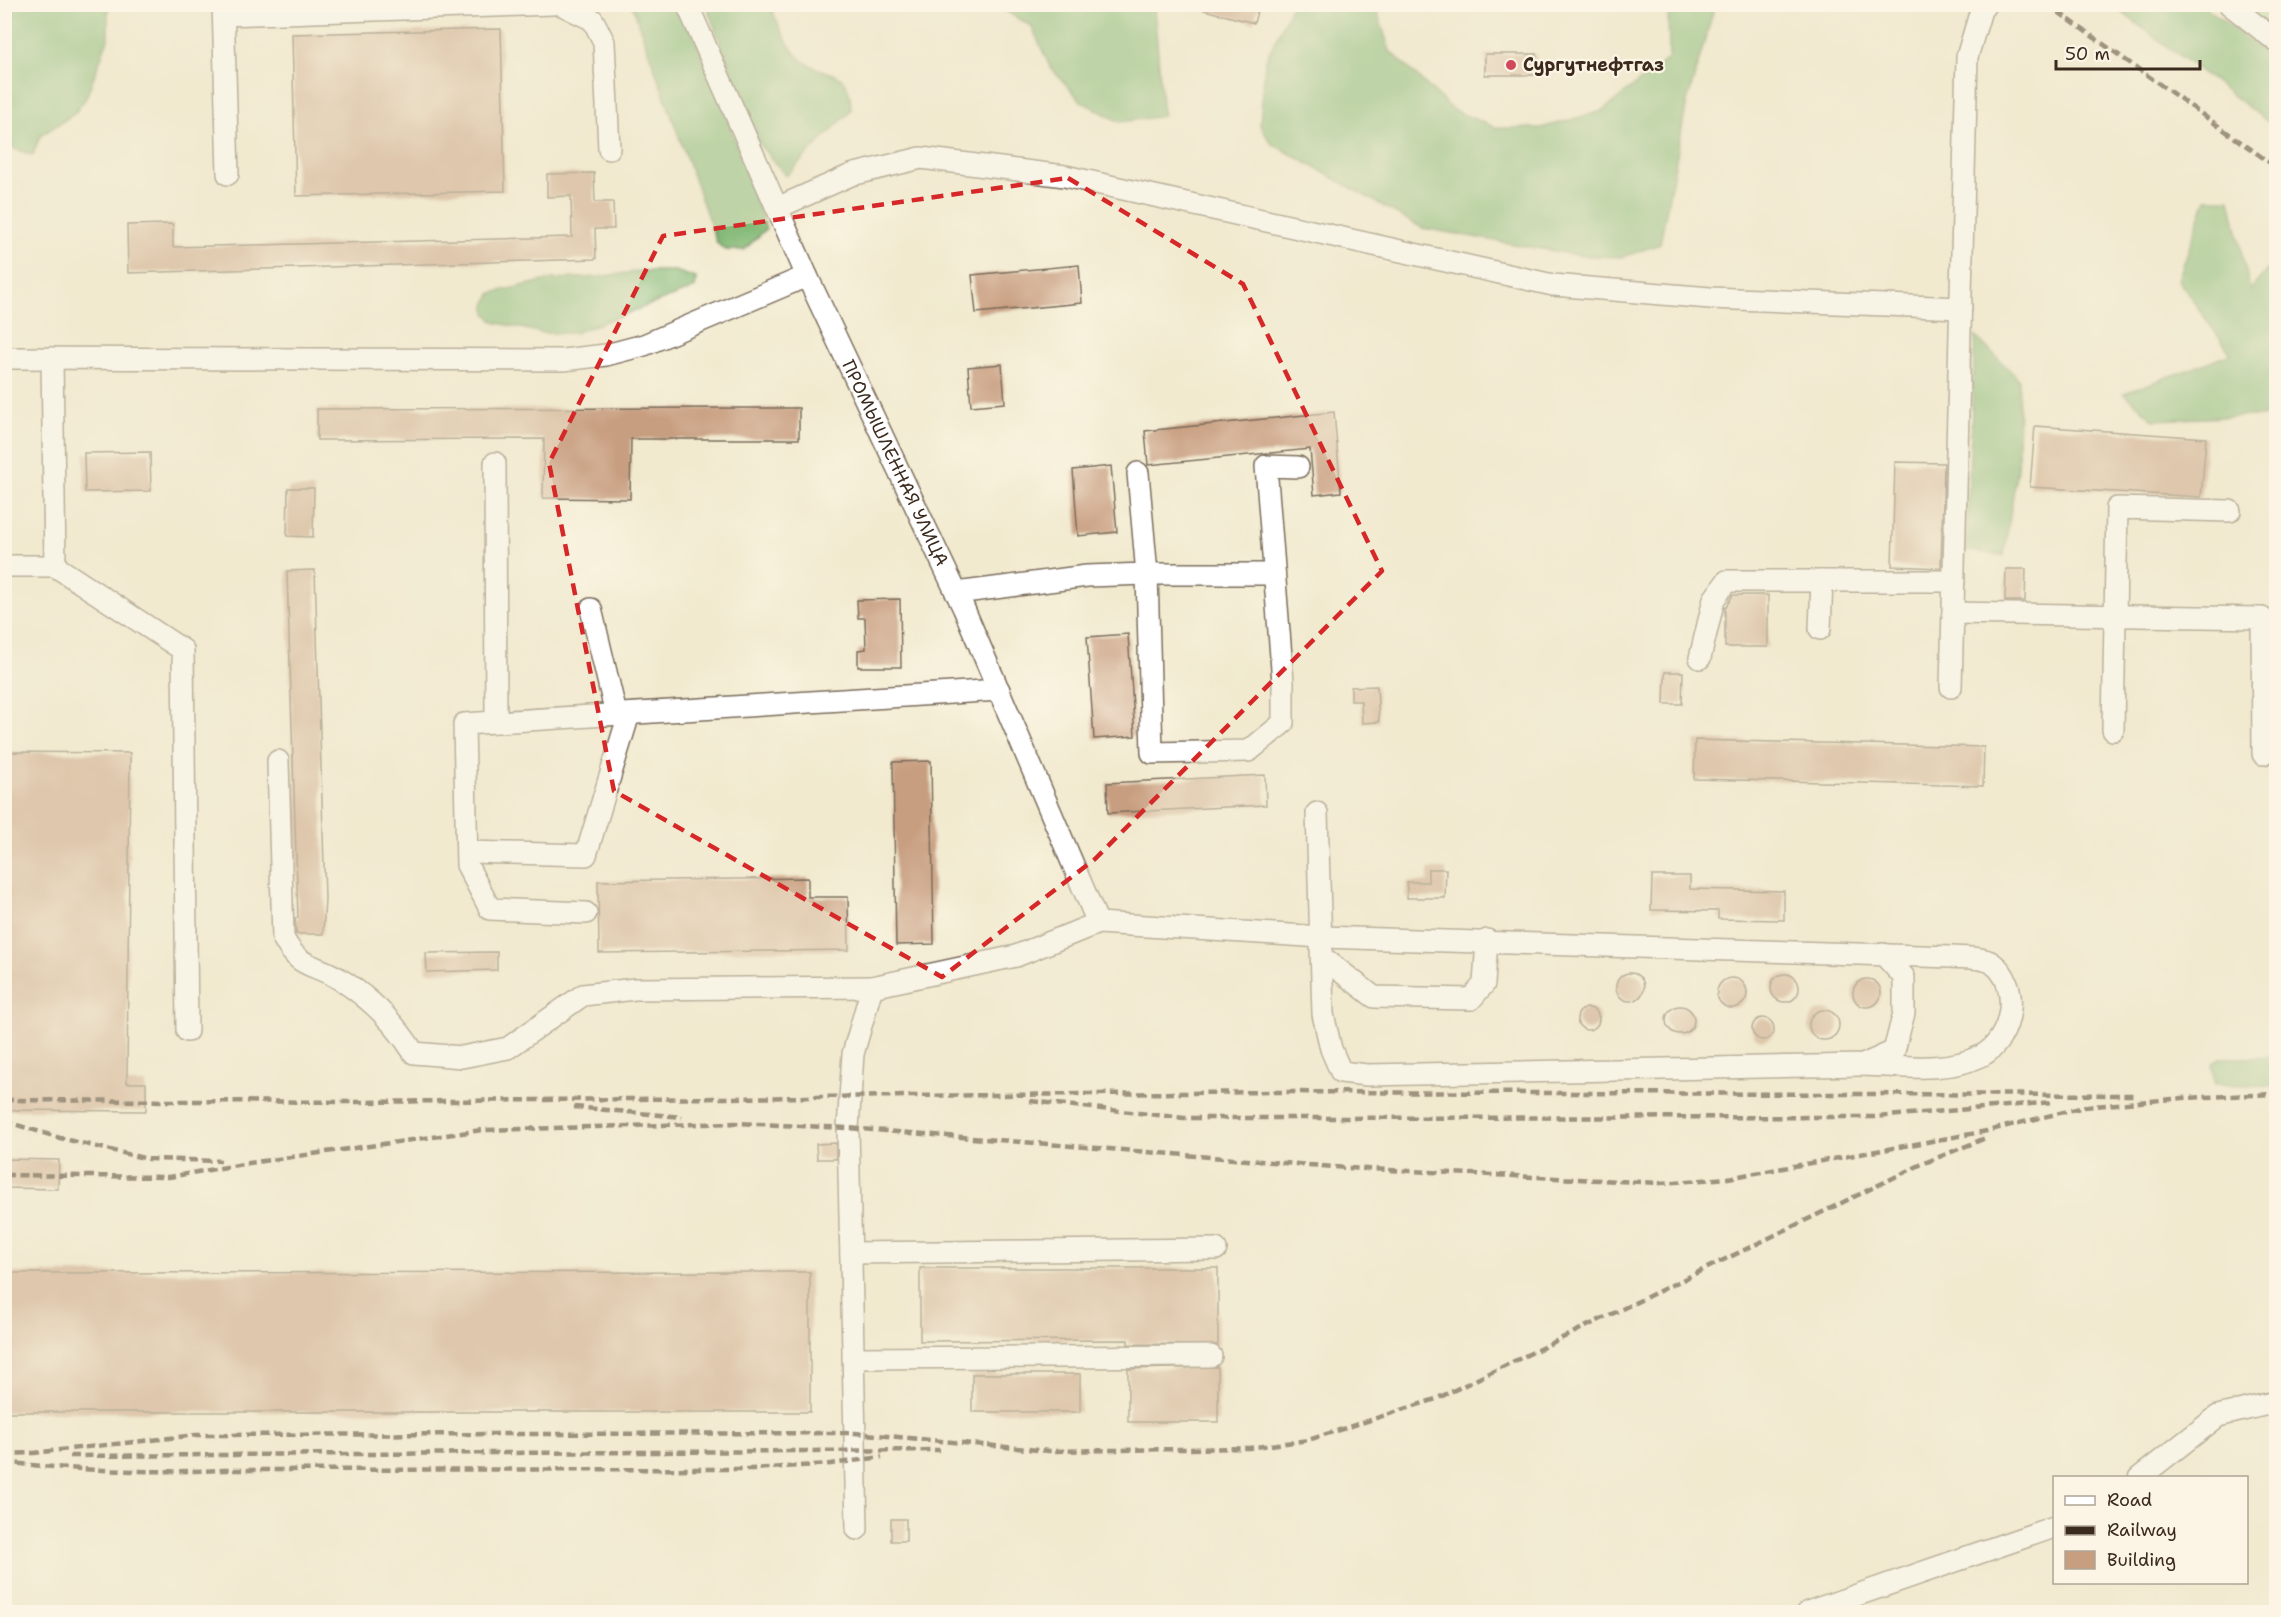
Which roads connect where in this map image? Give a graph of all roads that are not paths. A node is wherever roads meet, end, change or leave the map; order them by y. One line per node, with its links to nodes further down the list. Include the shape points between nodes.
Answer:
1 (553, 4): 6 (street)
2 (560, 4): 8 (street, via 593,20 604,42)
3 (687, 4): 10 (street, ПРОМЫШЛЕННАЯ УЛИЦА)
4 (1986, 4): 12 (street, via 1967,57)
5 (2229, 4): 7 (street)
6 (224, 10): 9 (street)
7 (2277, 41)
8 (609, 148)
9 (228, 174)
10 (777, 208): 11 (street, ПРОМЫШЛЕННАЯ УЛИЦА); 12 (street, via 851,176 921,158 1065,176 1553,285 1710,298)
11 (807, 276): 14 (street, via 644,345 564,360); 25 (street, ПРОМЫШЛЕННАЯ УЛИЦА)
12 (1961, 308): 24 (street)
13 (4, 358): 14 (street)
14 (52, 358): 20 (street)
15 (495, 463): 34 (street)
16 (1298, 467): 22 (street, via 1266,466)
17 (1138, 472): 21 (street)
18 (2230, 511): 28 (street, via 2116,508)
19 (4, 566): 20 (street)
20 (55, 566): 46 (street, via 183,650)
21 (1147, 573): 22 (street); 22 (street, via 1152,753 1249,751 1283,723); 25 (street, via 1087,576)
22 (1274, 574)
23 (1822, 580): 24 (street); 29 (street); 30 (street, via 1727,580 1714,599)
24 (1954, 580): 27 (street)
25 (956, 593): 32 (street, ПРОМЫШЛЕННАЯ УЛИЦА)
26 (591, 609): 33 (street)
27 (1953, 613): 28 (street); 31 (street)
28 (2116, 615): 35 (street); 36 (street, via 2262,618)
29 (1820, 629)
30 (1700, 658)
31 (1951, 687)
32 (999, 690): 33 (street); 41 (street, ПРОМЫШЛЕННАЯ УЛИЦА)
33 (623, 714): 34 (street); 39 (street, via 586,855)
34 (496, 722): 39 (street, via 464,724)
35 (2113, 730)
36 (2263, 754)
37 (278, 761): 45 (street, via 283,938 294,957 337,978 375,1005 414,1053 462,1057 508,1048 583,995 635,989)
38 (1317, 813): 43 (street)
39 (467, 852): 40 (street, via 467,865 490,909)
40 (586, 913)
41 (1098, 923): 43 (street); 45 (street, via 1016,956)
42 (1486, 940): 43 (street); 43 (street, via 1484,984 1471,999 1374,997); 44 (street)
43 (1322, 947): 47 (street, via 1323,1014 1341,1072 1367,1076)
44 (1883, 954): 47 (street, via 1904,977 1904,1013 1894,1051); 47 (street, via 1990,961 2006,976 2011,1010 1996,1042 1983,1055 1961,1064)
45 (872, 987): 49 (street, via 853,1054 848,1128)
46 (187, 1030)
47 (1863, 1065)
48 (1216, 1250): 49 (street)
49 (851, 1253): 51 (street)
50 (1211, 1356): 51 (street)
51 (853, 1358): 55 (street)
52 (2277, 1402): 53 (street, via 2218,1416)
53 (2142, 1476)
54 (2053, 1528): 56 (street)
55 (857, 1529)
56 (1808, 1612)

